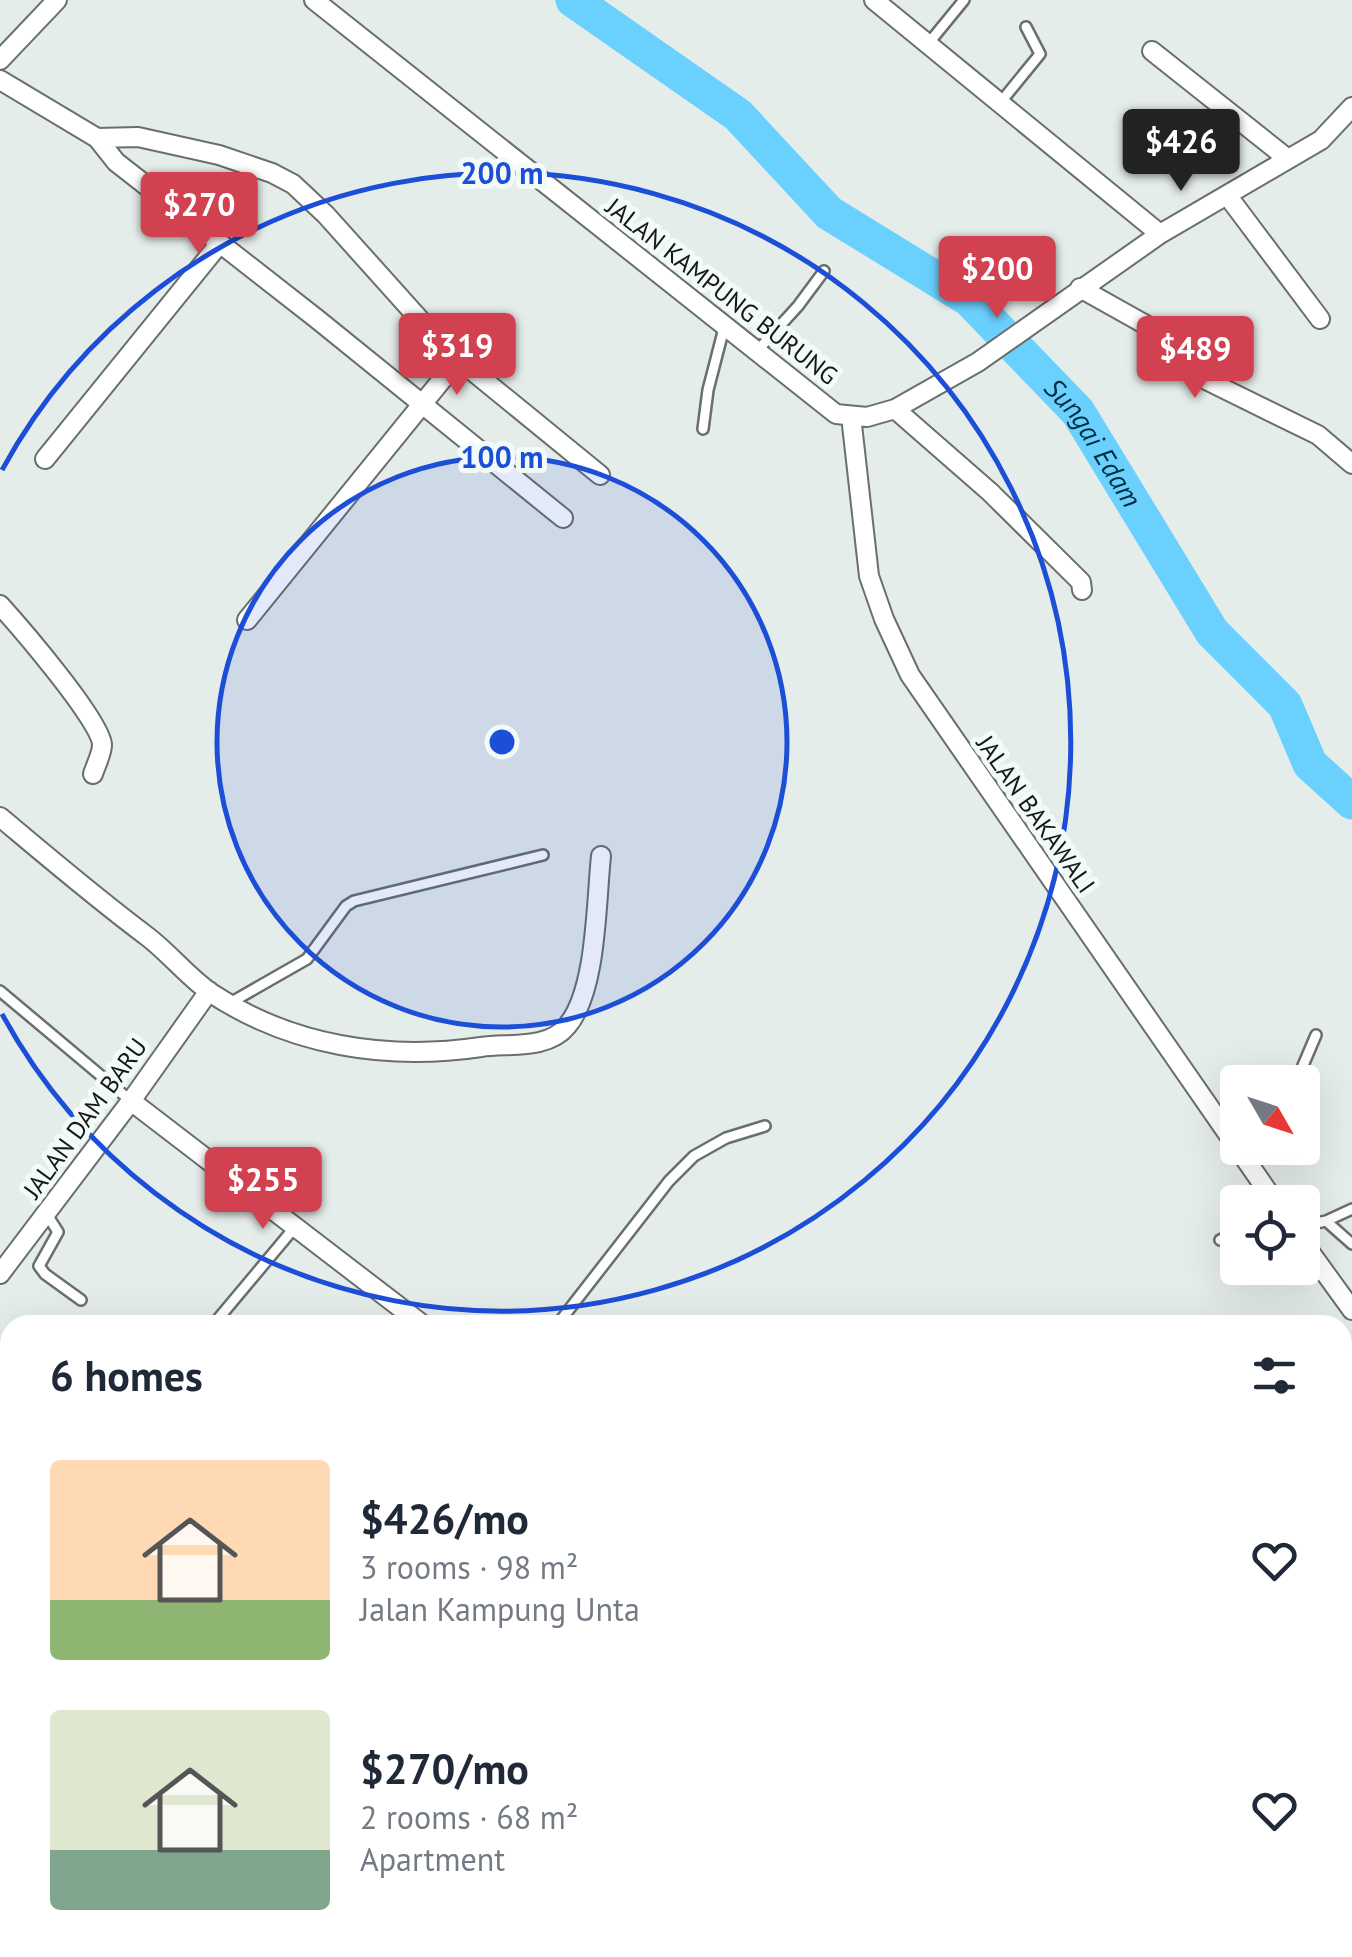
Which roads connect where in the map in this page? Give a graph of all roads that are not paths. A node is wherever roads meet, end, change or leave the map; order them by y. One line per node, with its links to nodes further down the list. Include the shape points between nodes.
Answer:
1 (57, 0): 8 (street)
2 (314, 0): 20 (street, JALAN KAMPUNG BURUNG)
3 (874, 0): 6 (street)
4 (964, 0): 6 (lane)
5 (1026, 27): 10 (lane, via 1040,54)
6 (928, 44): 10 (street)
7 (1152, 51): 13 (street)
8 (0, 60)
9 (0, 80): 12 (street)
10 (1000, 103): 15 (street)
11 (1352, 107): 13 (street, via 1322,140)
12 (97, 138): 16 (street, via 116,162); 22 (street, via 138,137 219,155 293,184)
13 (1288, 159): 14 (street)
14 (1227, 195): 15 (street); 19 (street)
15 (1160, 234): 18 (street)
16 (220, 243): 23 (street); 27 (street)
17 (824, 271): 21 (lane)
18 (1080, 288): 24 (street, JALAN KAMPUNG BURUNG, via 978,362); 28 (street, via 1155,330 1204,379 1318,435)
19 (1320, 318)
20 (725, 325): 21 (street, JALAN KAMPUNG BURUNG); 26 (lane)
21 (757, 351): 25 (street, JALAN KAMPUNG BURUNG, via 836,414)
22 (458, 360): 23 (street); 29 (street)
23 (420, 405): 30 (street); 33 (street)
24 (895, 409): 25 (street, JALAN KAMPUNG BURUNG); 31 (street, via 990,492)
25 (851, 416): 44 (street, JALAN BAKAWALI, via 869,576 910,675 1184,1074)
26 (703, 429)
27 (45, 459)
28 (1352, 464)
29 (600, 475)
30 (564, 518)
31 (1082, 590)
32 (0, 605): 34 (street, via 100,737 103,747)
33 (248, 620)
34 (92, 774)
35 (0, 817): 39 (street)
36 (543, 855): 40 (lane, via 354,901 308,959)
37 (602, 856): 40 (street, via 582,1000 566,1029 547,1040 430,1054 381,1051 304,1039)
38 (0, 991): 43 (lane)
39 (209, 991): 40 (street); 43 (street, JALAN DAM BARU)
40 (230, 1003)
41 (1316, 1034): 42 (lane)
42 (1303, 1065)
43 (132, 1101): 47 (street, JALAN DAM BARU); 50 (street)
44 (1220, 1116)
45 (765, 1126): 58 (lane, via 694,1156)
46 (1352, 1208): 48 (lane)
47 (46, 1213): 53 (street, JALAN DAM BARU); 54 (lane, via 58,1232 40,1266)
48 (1326, 1221): 49 (lane); 51 (lane)
49 (1320, 1222)
50 (295, 1226): 56 (lane); 57 (street)
51 (1352, 1244)
52 (1320, 1266): 55 (street)
53 (0, 1274)
54 (81, 1300)
55 (1352, 1310)
56 (221, 1315)
57 (410, 1315)
58 (565, 1315)

